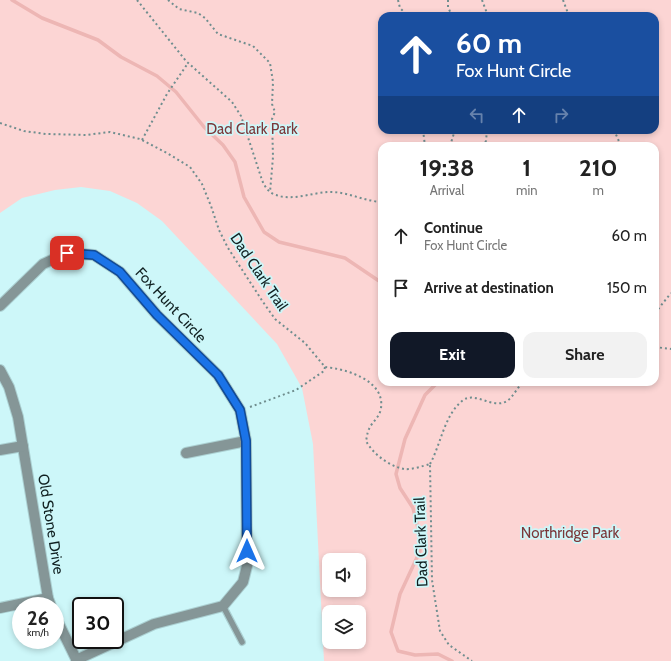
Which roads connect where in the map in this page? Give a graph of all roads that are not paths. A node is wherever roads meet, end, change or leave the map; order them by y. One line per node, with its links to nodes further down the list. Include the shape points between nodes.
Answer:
1 (0, 306): 3 (street, Fox Hunt Circle, via 43,264 67,253 94,255 120,272 157,315 218,375 240,410)
2 (0, 370): 4 (street, Old Stone Drive, via 18,417)
3 (246, 441): 6 (street); 8 (street, Fox Hunt Circle, via 247,566 244,582)
4 (23, 446): 5 (street); 7 (street, Old Stone Drive)
5 (0, 450)
6 (186, 453)
7 (49, 597)
8 (223, 606): 12 (lane); 13 (street, via 154,624)
9 (12, 607): 10 (street)
10 (0, 608)
11 (64, 634): 13 (street)
12 (242, 642)
13 (77, 660)

